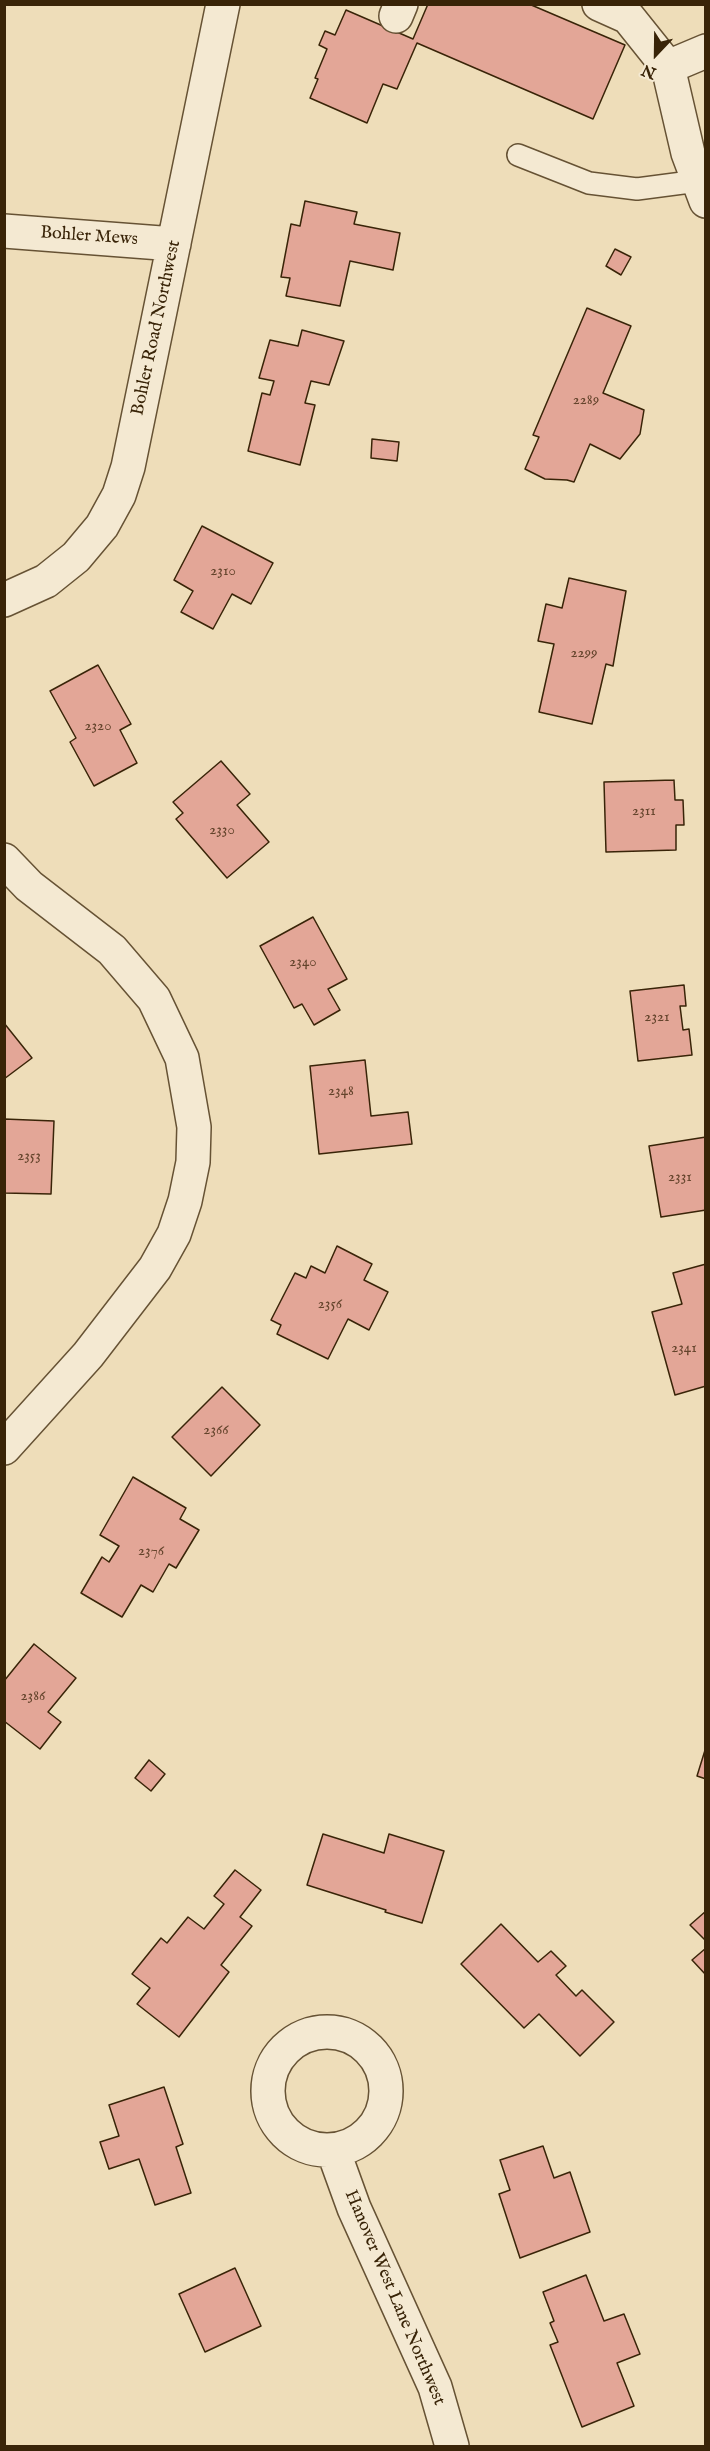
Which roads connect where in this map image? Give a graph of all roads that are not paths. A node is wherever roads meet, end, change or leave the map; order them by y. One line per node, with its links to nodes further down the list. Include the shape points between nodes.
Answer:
1 (224, 4): 8 (street, Bohler Road Northwest)
2 (599, 4): 4 (street, via 628,17)
3 (705, 51): 4 (street)
4 (668, 67): 6 (street, via 688,153)
5 (518, 155): 6 (lane, via 589,183)
6 (702, 191)
7 (4, 231): 8 (street, Bohler Mews)
8 (174, 244): 9 (street, Bohler Road Northwest, via 119,495 102,526 76,557 46,581)
9 (4, 600)
10 (4, 860): 11 (street, via 28,886 112,950 154,999 182,1058 194,1127 193,1162 185,1201 174,1234 156,1268 88,1354)
11 (4, 1448)
12 (333, 2150): 13 (street, Hanover West Lane Northwest, via 354,2208 435,2387)
13 (452, 2446)

